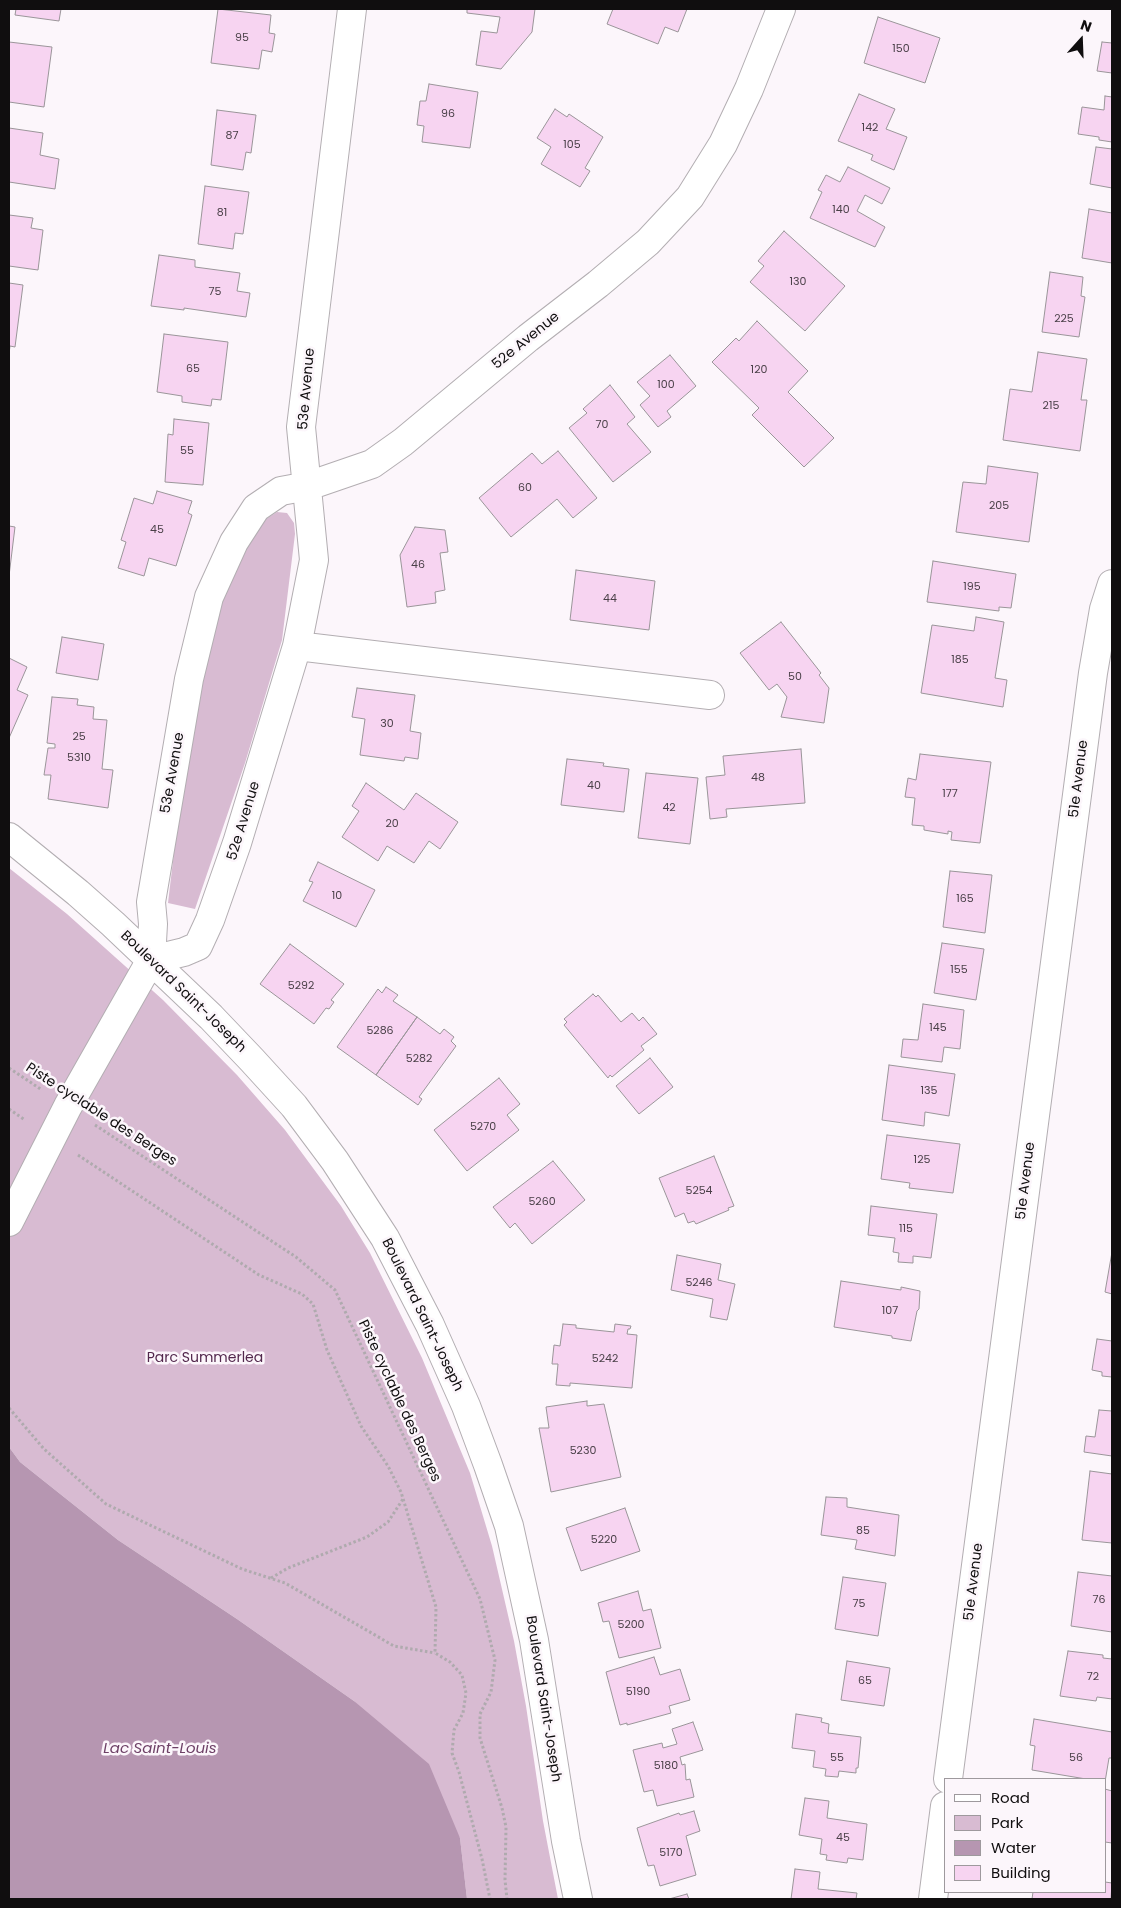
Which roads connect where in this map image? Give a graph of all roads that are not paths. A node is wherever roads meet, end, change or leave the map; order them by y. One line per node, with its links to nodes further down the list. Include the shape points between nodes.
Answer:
1 (352, 9): 3 (street, 53e Avenue, via 301,427)
2 (781, 9): 3 (street, 52e Avenue, via 723,144 690,197 648,242 403,442 372,464)
3 (308, 486): 5 (street, 52e Avenue, via 314,560); 8 (street, 53e Avenue, via 281,491 256,508 234,542 209,597 189,679 151,902)
4 (1112, 584): 10 (street, 51e Avenue, via 1104,609 1091,683)
5 (297, 646): 6 (street); 8 (street, 52e Avenue, via 237,843 198,946)
6 (710, 695)
7 (9, 837): 8 (street, Boulevard Saint-Joseph, via 78,893)
8 (151, 960): 9 (street, via 51,1137); 12 (street, Boulevard Saint-Joseph, via 211,1017 294,1106 335,1161 385,1238 430,1325 466,1406 509,1526 534,1640)
9 (9, 1222)
10 (948, 1778)
11 (944, 1814): 13 (street)
12 (578, 1899)
13 (933, 1899)

